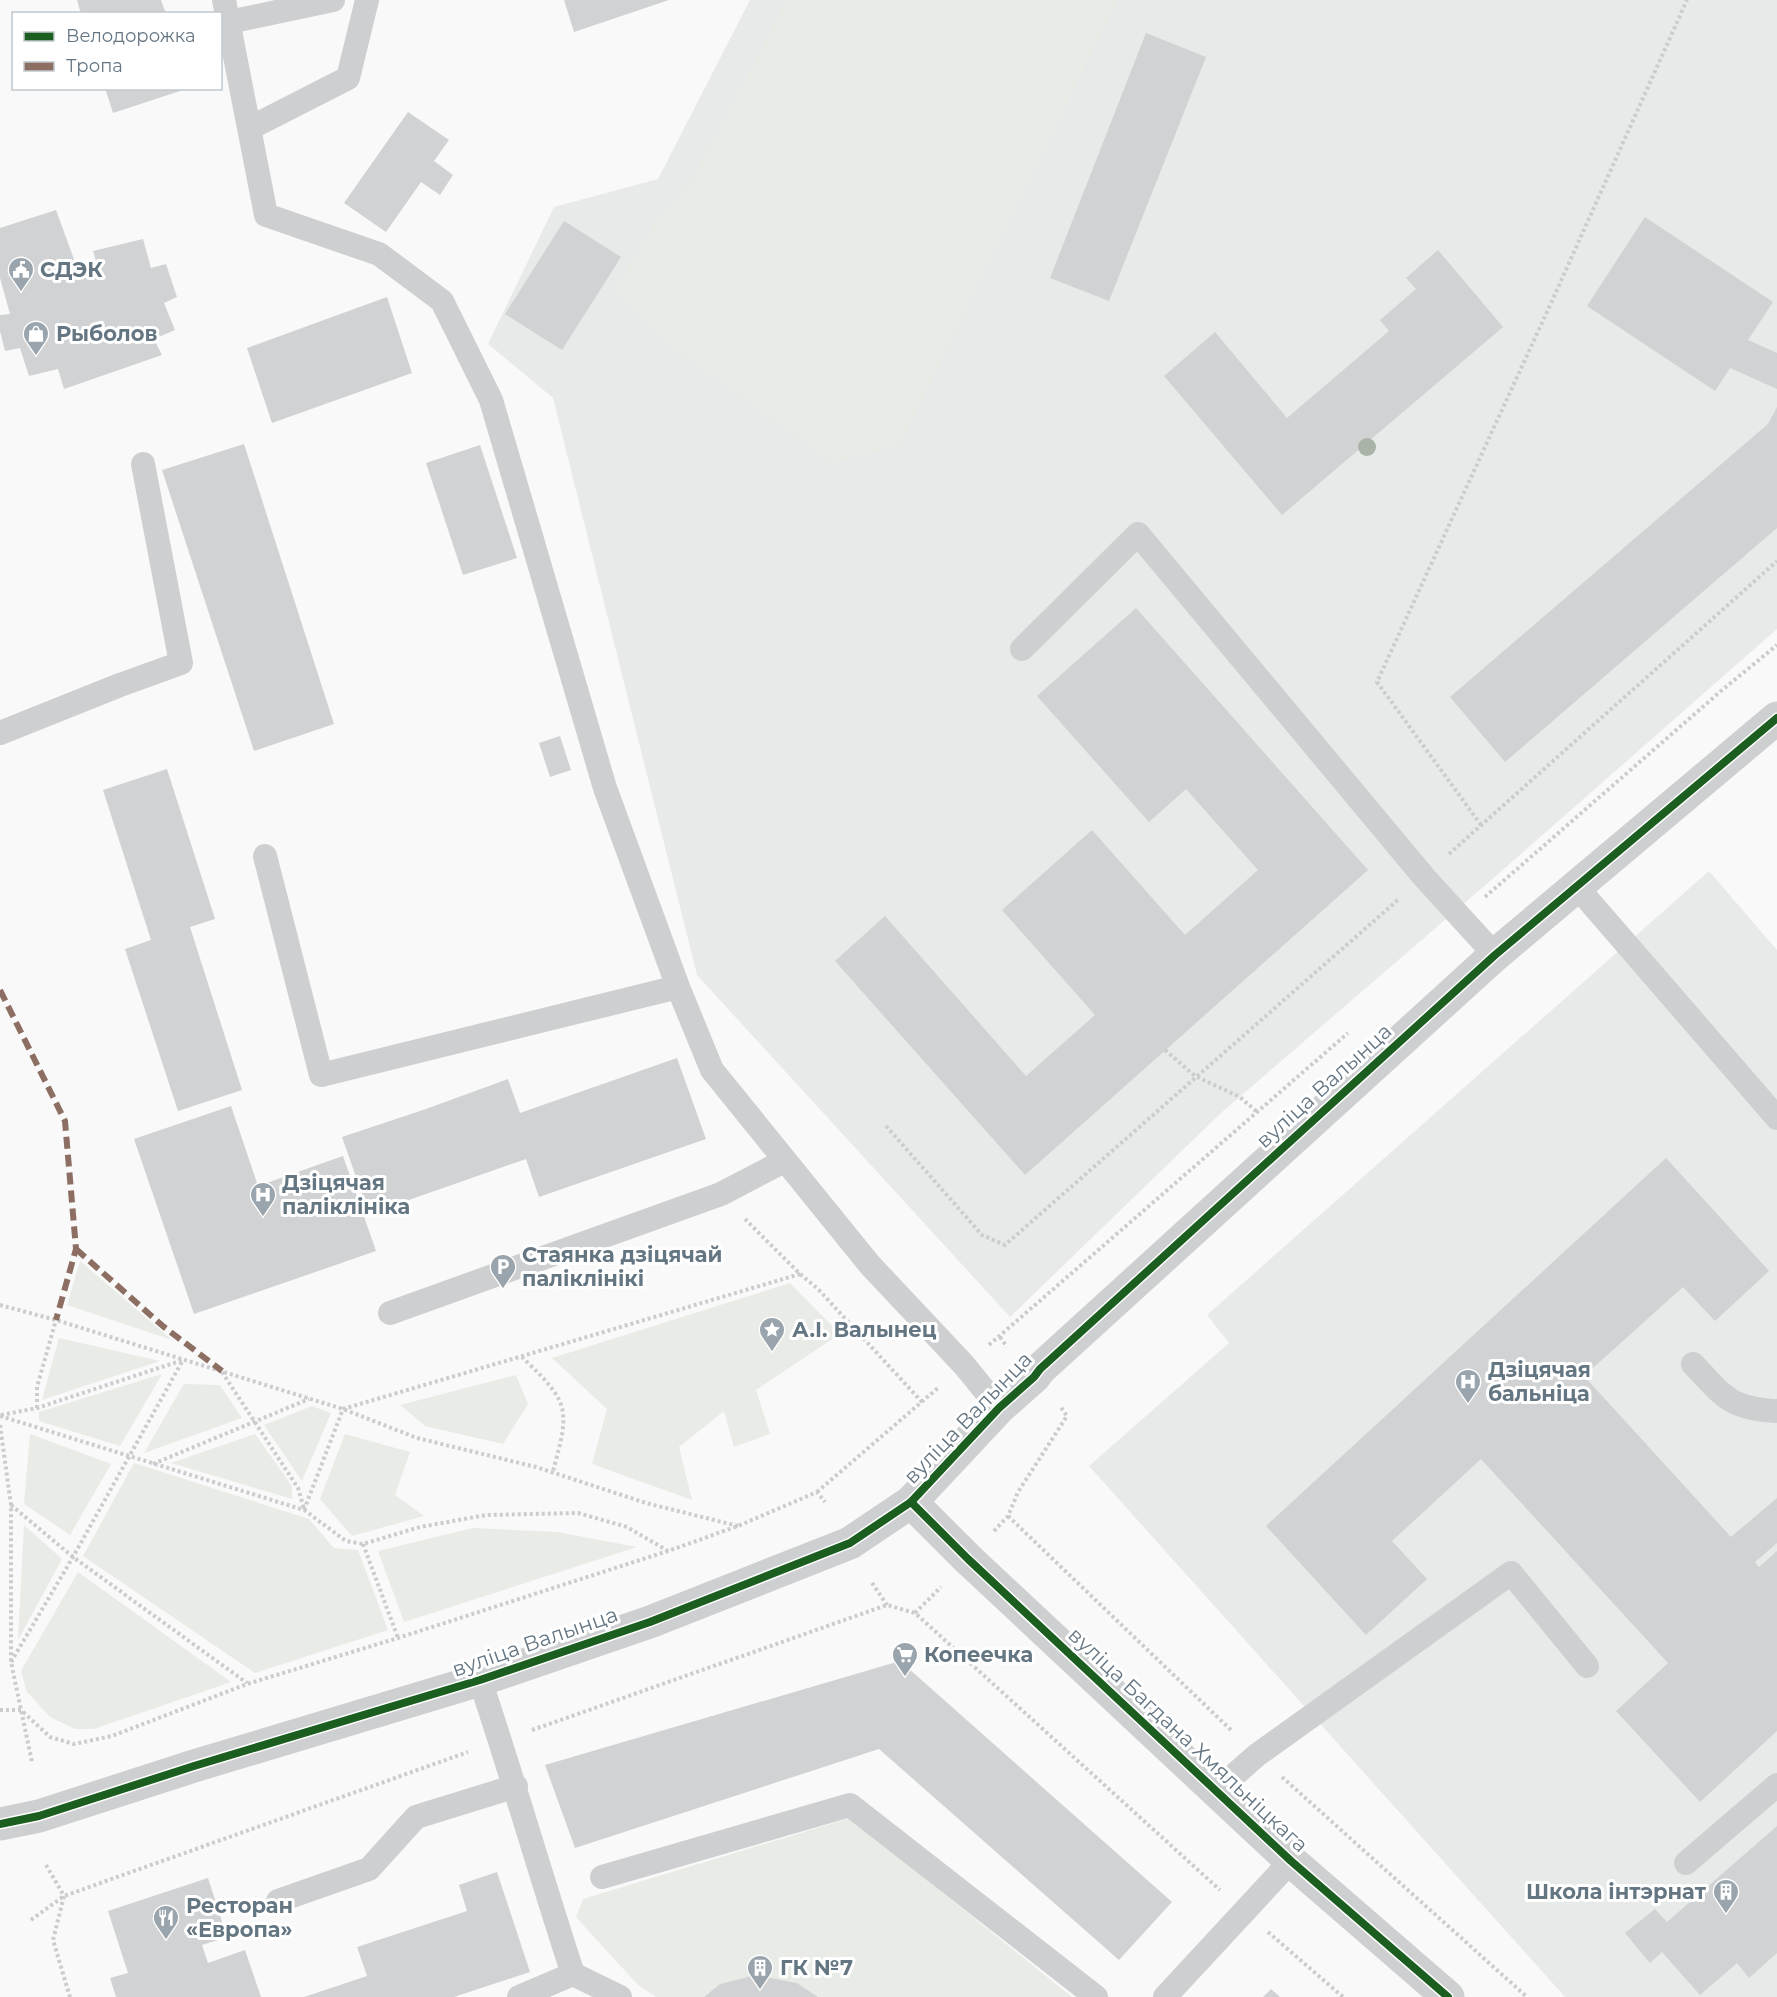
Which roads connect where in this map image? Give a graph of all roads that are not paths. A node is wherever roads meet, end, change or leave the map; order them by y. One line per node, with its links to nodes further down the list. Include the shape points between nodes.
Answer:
1 (333, 0): 3 (lane)
2 (368, 0): 4 (lane, via 348,78)
3 (227, 11): 4 (lane)
4 (250, 128): 12 (lane, via 266,215 379,254 442,301 492,400 605,788)
5 (143, 464): 8 (lane, via 182,663)
6 (1022, 649): 11 (lane, via 1138,534 1424,877)
7 (1777, 718): 10 (street, вуліца Валынца)
8 (0, 734)
9 (265, 856): 12 (lane, via 321,1075)
10 (1577, 887): 11 (street, вуліца Валынца); 13 (lane)
11 (1495, 955): 17 (street, вуліца Валынца)
12 (678, 987): 14 (lane, via 712,1070)
13 (1777, 1118)
14 (784, 1161): 15 (lane, via 720,1194); 17 (lane)
15 (390, 1313)
16 (1693, 1364): 18 (lane, via 1724,1398 1754,1410)
17 (999, 1408): 19 (street, вуліца Валынца)
18 (1777, 1411)
19 (911, 1502): 21 (street, вуліца Валынца, via 850,1544 650,1622); 24 (street, вуліца Багдана Хмяльніцкага)
20 (1587, 1666): 24 (lane, via 1511,1573 1257,1755)
21 (480, 1680): 23 (lane); 25 (street, вуліца Валынца, via 39,1816)
22 (1777, 1785): 27 (lane)
23 (516, 1786): 29 (lane, via 416,1817 369,1869); 30 (lane)
24 (1216, 1791): 26 (street, вуліца Багдана Хмяльніцкага)
25 (0, 1824)
26 (1291, 1861): 34 (lane); 35 (street, вуліца Багдана Хмяльніцкага)
27 (1686, 1863)
28 (602, 1877): 33 (lane, via 850,1805)
29 (278, 1900)
30 (573, 1974): 31 (lane); 32 (lane)
31 (519, 1997)
32 (620, 1997)
33 (1096, 1997)
34 (1164, 1997)
35 (1448, 1997)

